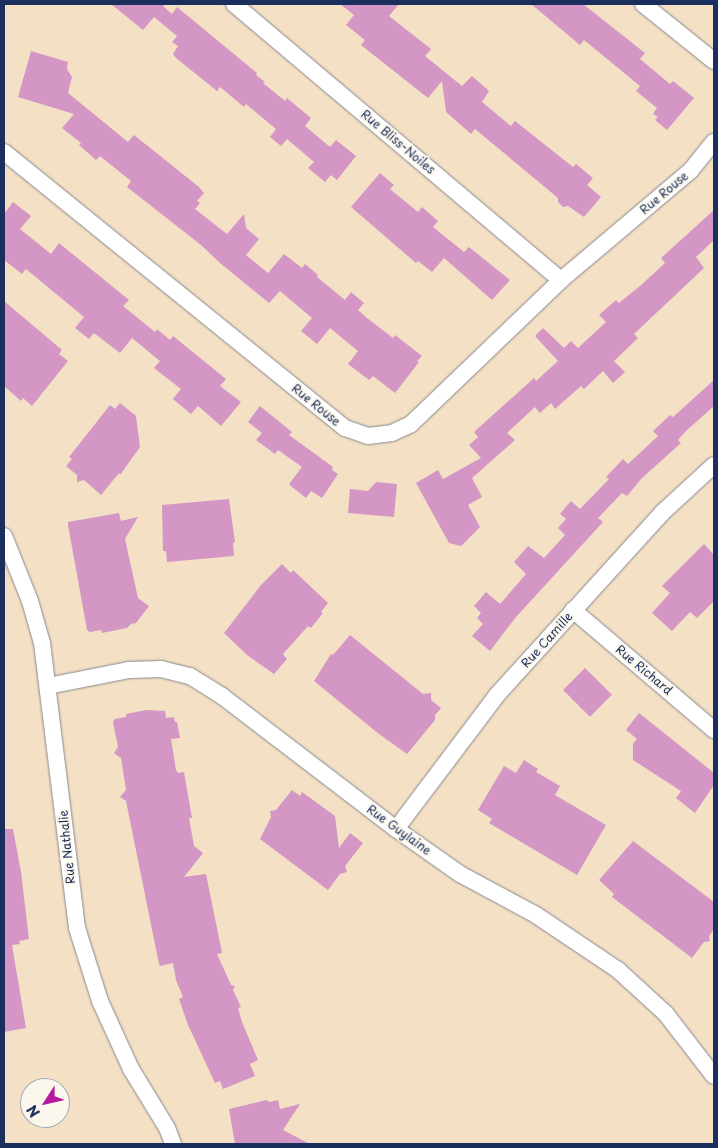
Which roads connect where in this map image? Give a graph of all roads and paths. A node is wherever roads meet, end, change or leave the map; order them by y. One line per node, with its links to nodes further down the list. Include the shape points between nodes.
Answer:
1 (234, 4): 6 (street, Rue Bliss-Noiles)
2 (643, 4): 3 (street)
3 (714, 61)
4 (714, 142): 6 (street, Rue Rouse, via 691,170)
5 (4, 152): 6 (street, Rue Rouse, via 345,428 368,436 392,433 411,424)
6 (561, 280)
7 (714, 465): 9 (street, Rue Camille, via 663,512)
8 (4, 536): 10 (street, Rue Nathalie, via 35,615)
9 (574, 610): 11 (street, Rue Richard); 12 (street, Rue Camille, via 497,695)
10 (48, 686): 12 (street, Rue Guylaine, via 129,670 161,669 190,676 222,696); 14 (street, Rue Nathalie, via 77,928 100,1001 131,1069 167,1128)
11 (714, 730)
12 (396, 828): 13 (street, Rue Guylaine, via 460,874 536,915 618,970 666,1014)
13 (714, 1076)
14 (173, 1144)

